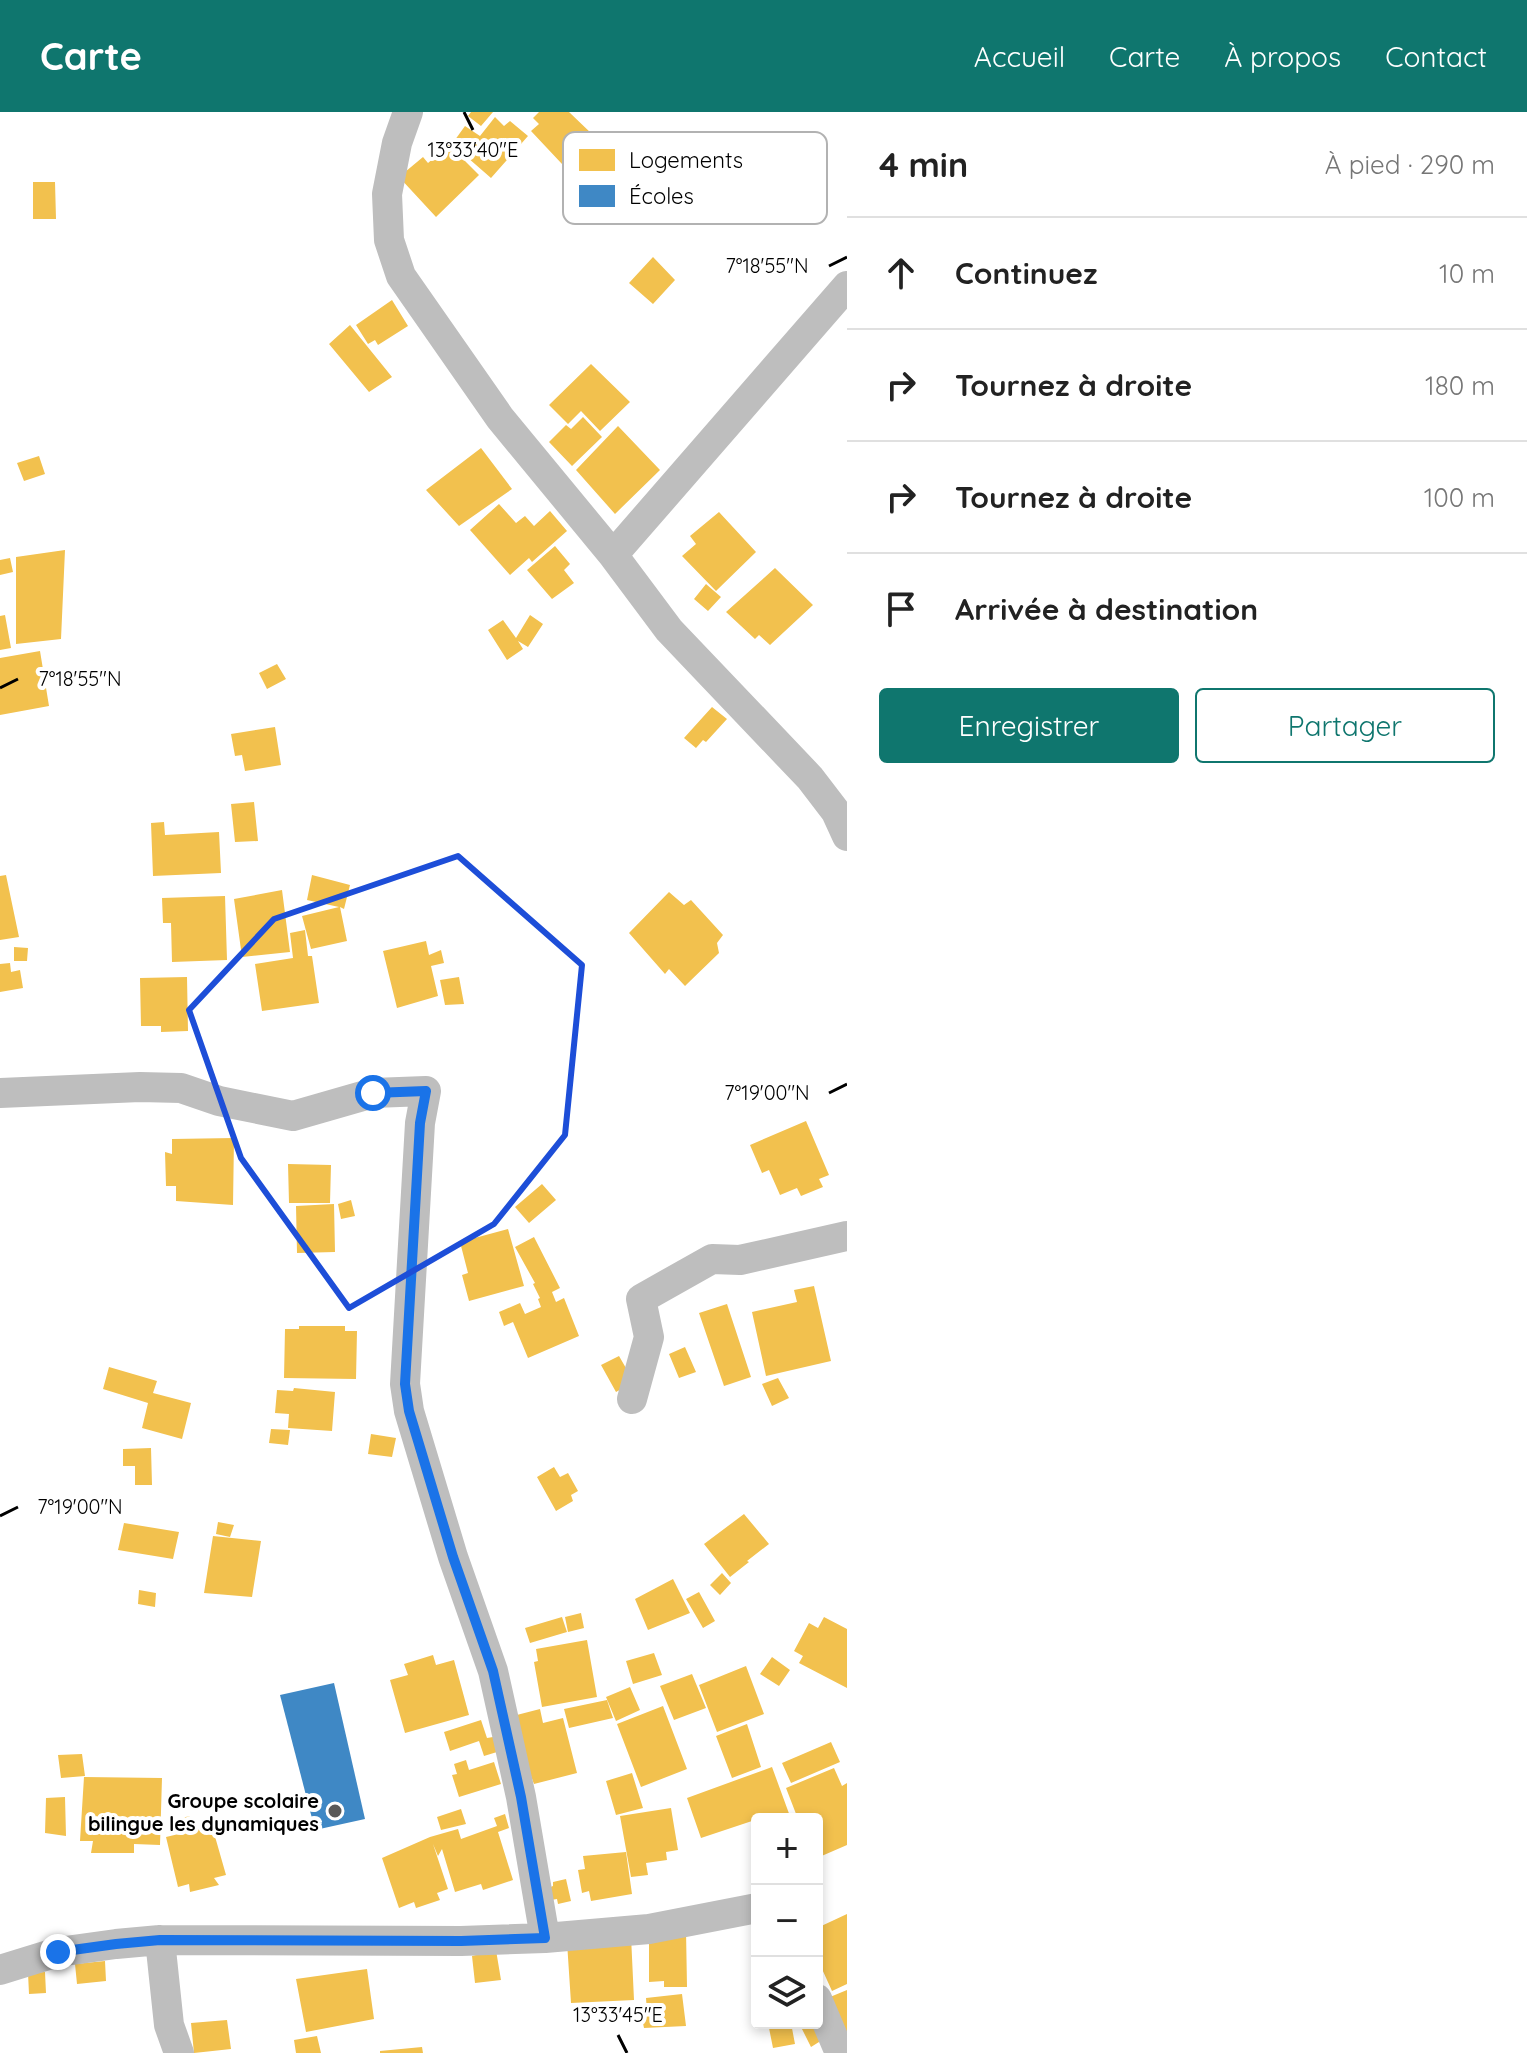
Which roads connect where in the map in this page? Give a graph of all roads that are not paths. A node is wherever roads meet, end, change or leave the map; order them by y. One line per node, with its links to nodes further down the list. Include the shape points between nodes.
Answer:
1 (408, 112): 3 (street, via 387,194 389,240 401,276 500,418)
2 (847, 286): 3 (street)
3 (613, 555): 4 (street, via 669,630 810,778)
4 (847, 836)
5 (0, 1093): 9 (street, via 181,1088 293,1116 373,1093 426,1091 405,1384 453,1557 493,1671)
6 (847, 1236): 7 (street, via 740,1260 712,1259 641,1299 649,1337)
7 (632, 1399)
8 (751, 1909): 9 (street, via 649,1929)
9 (545, 1938): 10 (street)
10 (160, 1940): 11 (street, via 58,1952); 13 (street, via 169,2025)
11 (0, 1970)
12 (823, 2013): 14 (street)
13 (179, 2053)
14 (840, 2053)

